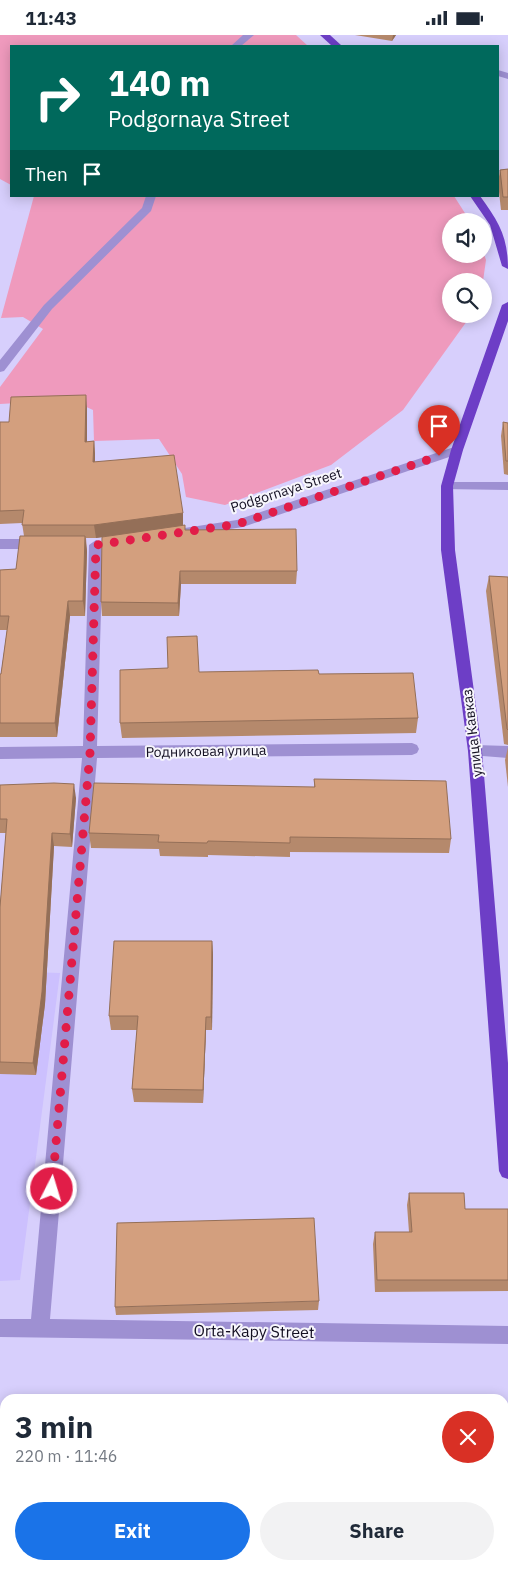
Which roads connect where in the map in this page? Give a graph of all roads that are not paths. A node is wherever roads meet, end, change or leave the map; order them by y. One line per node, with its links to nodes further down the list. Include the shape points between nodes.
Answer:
1 (249, 35): 3 (street)
2 (325, 35): 4 (highway)
3 (237, 45)
4 (336, 45)
5 (152, 197): 9 (street, via 147,209 48,307)
6 (476, 197): 7 (highway, via 495,225)
7 (508, 266)
8 (508, 305): 10 (highway, улица Кавказ)
9 (0, 369)
10 (457, 450): 11 (highway, улица Кавказ); 13 (street, Podgornaya Street, via 238,524)
11 (447, 486): 12 (street); 18 (highway, улица Кавказ, via 448,550)
12 (508, 486)
13 (162, 535)
14 (0, 544): 15 (street)
15 (48, 544)
16 (96, 544): 21 (street)
17 (412, 749): 21 (street, Родниковая улица)
18 (475, 751): 19 (street); 22 (highway, улица Кавказ)
19 (508, 752)
20 (0, 753): 21 (street, Родниковая улица)
21 (90, 753): 23 (street)
22 (508, 1171)
23 (40, 1327): 24 (street, Orta-Kapy Street); 25 (street, Orta-Kapy Street)
24 (0, 1328)
25 (508, 1335)

